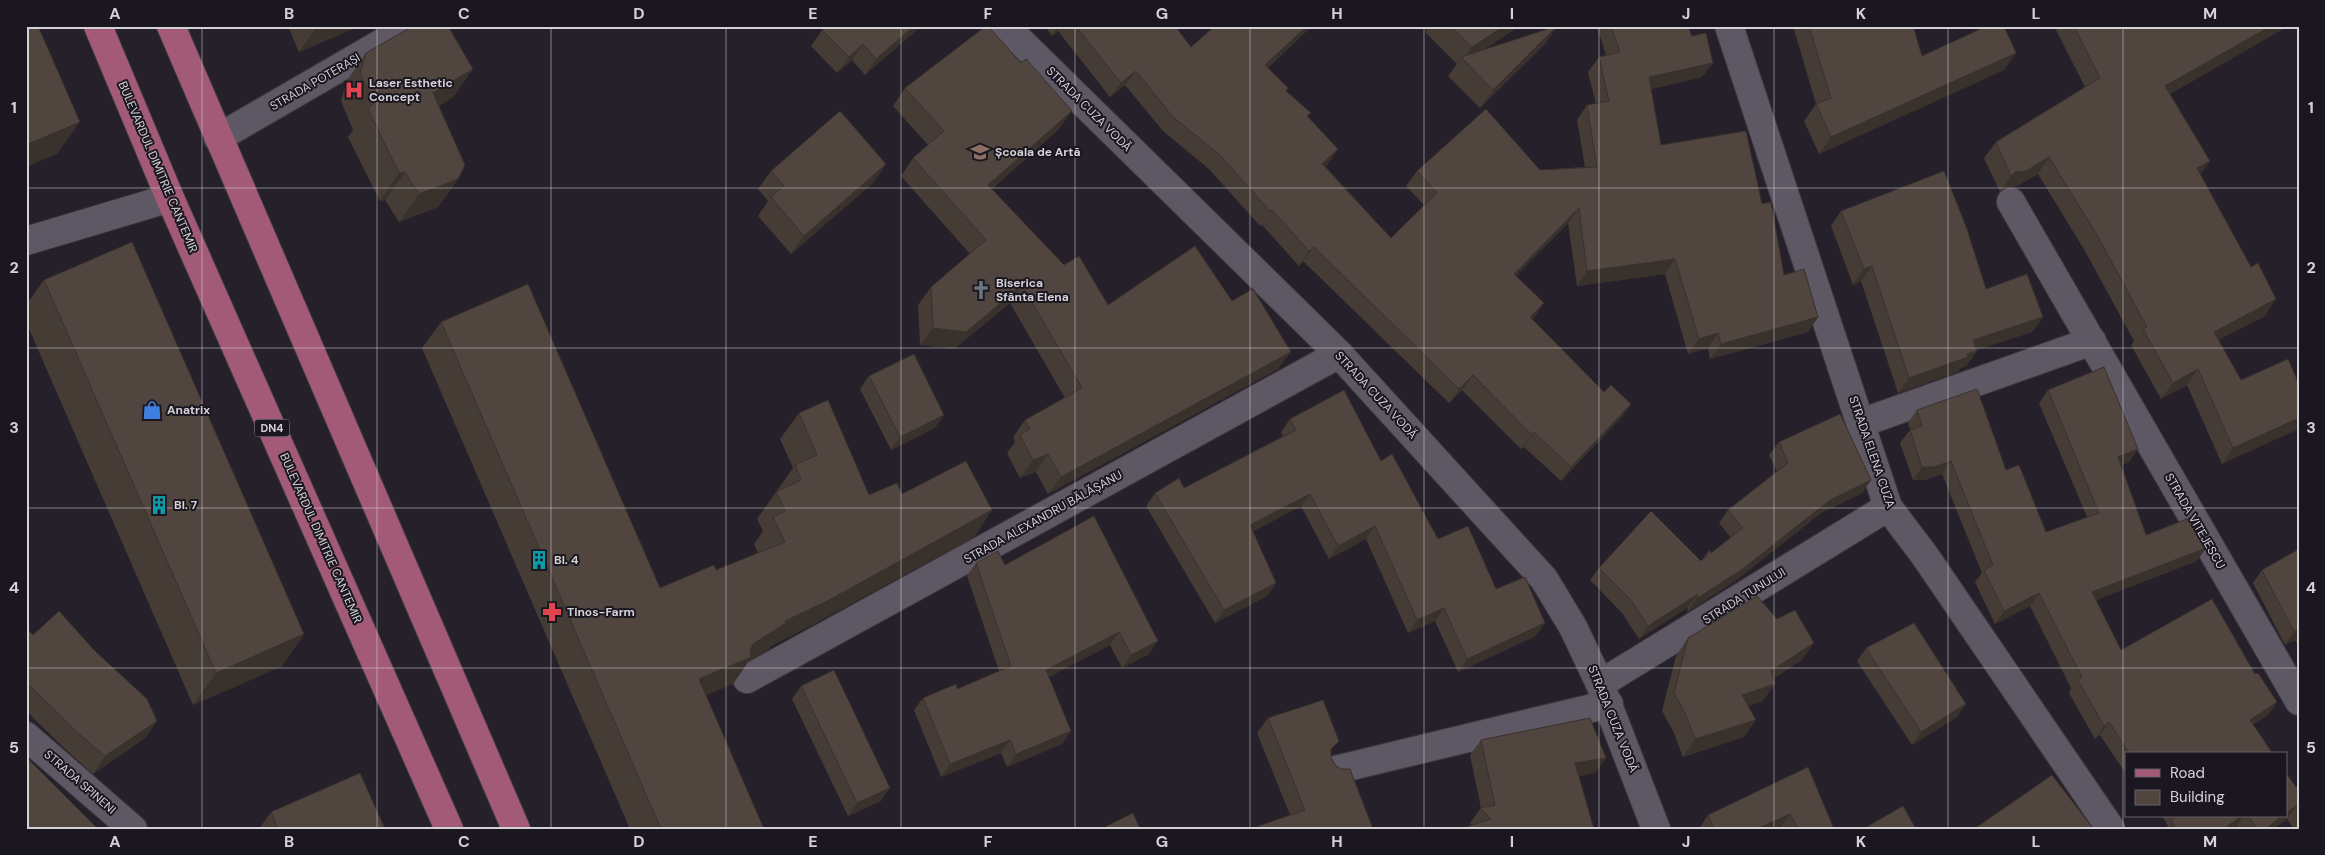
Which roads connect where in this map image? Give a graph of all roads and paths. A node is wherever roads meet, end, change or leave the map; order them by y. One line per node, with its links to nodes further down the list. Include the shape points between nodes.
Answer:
1 (98, 26): 7 (main road, BULEVARDUL DIMITRIE CANTEMIR / DN4)
2 (170, 26): 6 (main road)
3 (411, 26): 6 (street, STRADA POTERAȘI)
4 (1005, 26): 11 (street, STRADA CUZA VODĂ)
5 (1729, 26): 12 (street, STRADA ELENA CUZA)
6 (218, 138): 21 (main road)
7 (170, 198): 9 (street); 20 (main road, BULEVARDUL DIMITRIE CANTEMIR / DN4)
8 (2011, 202): 10 (street, STRADA VITEJESCU)
9 (26, 241)
10 (2092, 341): 12 (street); 16 (street, STRADA VITEJESCU)
11 (1339, 354): 14 (street, STRADA ALEXANDRU BĂLĂȘANU); 15 (street, STRADA CUZA VODĂ, via 1544,578)
12 (1861, 423): 13 (street, STRADA ELENA CUZA)
13 (1888, 507): 15 (street, STRADA TUNULUI); 23 (street, STRADA ELENA CUZA, via 1925,556)
14 (747, 679)
15 (1604, 694): 18 (street, STRADA TUNULUI); 22 (street, STRADA CUZA VODĂ)
16 (2299, 701)
17 (26, 736): 19 (street, STRADA SPINENI)
18 (1335, 770)
19 (133, 829)
20 (449, 829)
21 (516, 829)
22 (1656, 829)
23 (2111, 829)

